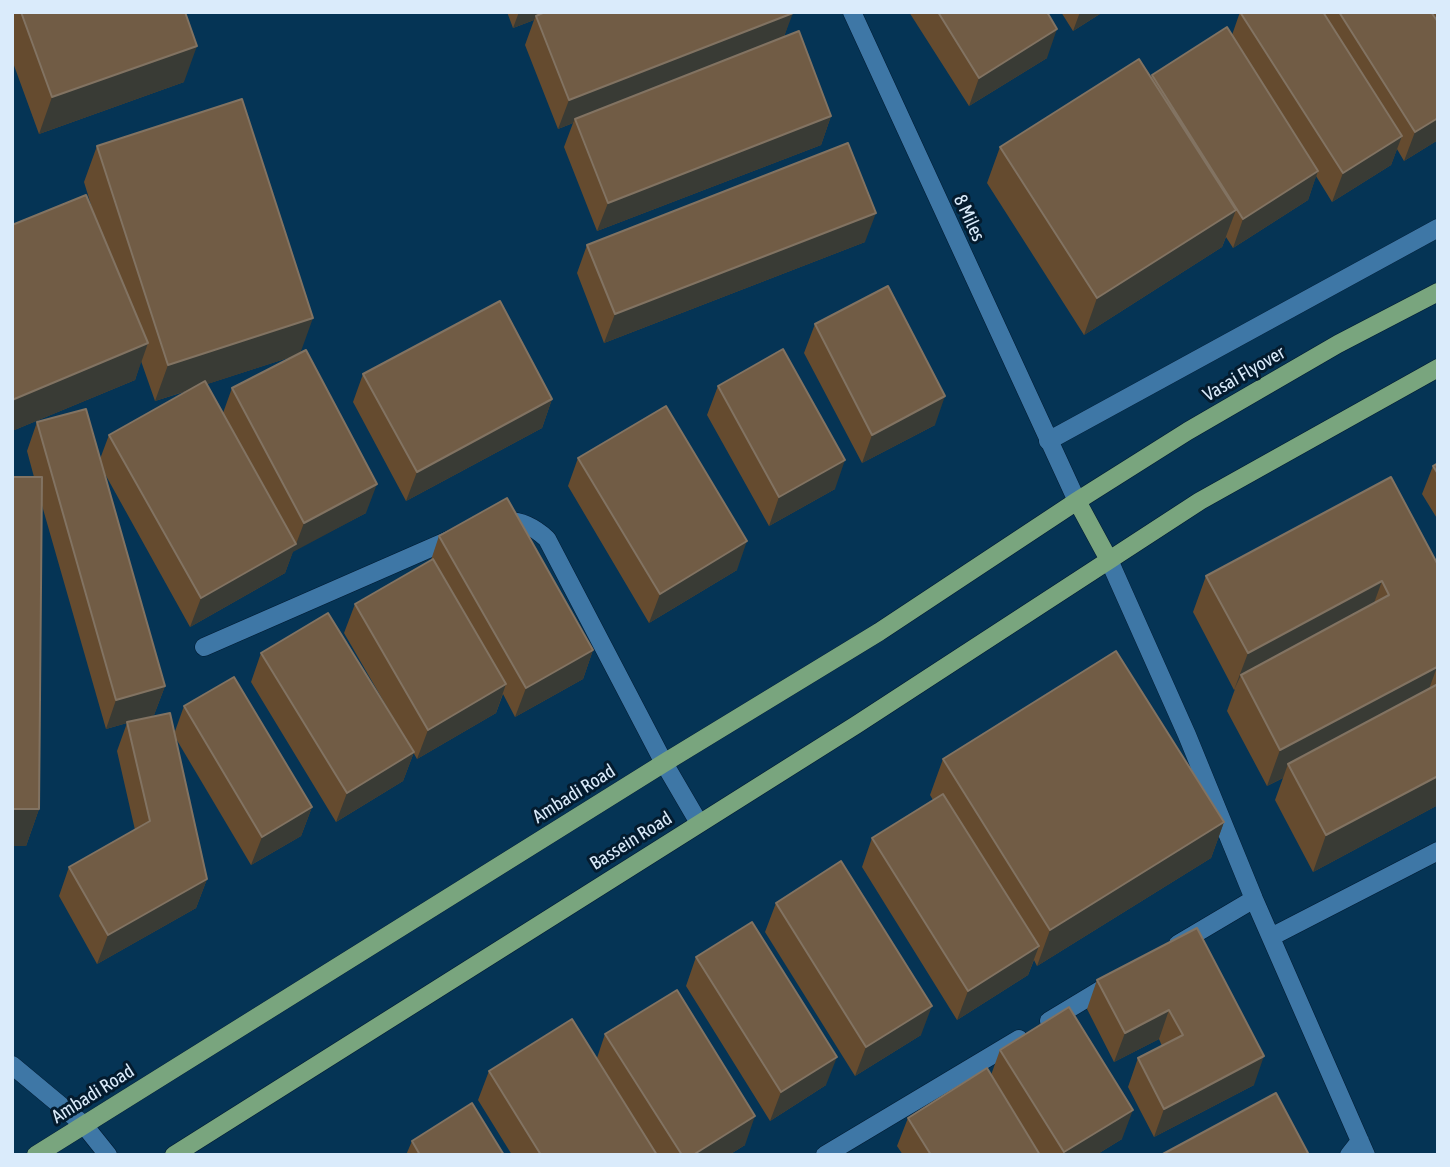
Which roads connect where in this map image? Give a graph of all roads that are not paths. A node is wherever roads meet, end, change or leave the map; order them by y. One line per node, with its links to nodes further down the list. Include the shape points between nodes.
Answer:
1 (852, 12): 5 (street, 8 Miles)
2 (1438, 228): 5 (street)
3 (1438, 292): 6 (main road, Vasai Flyover, via 1338,344)
4 (1438, 368): 7 (main road, via 1223,489)
5 (1048, 441): 6 (street)
6 (1077, 500): 7 (main road); 9 (main road, Ambadi Road, via 879,632)
7 (1109, 560): 10 (main road, Bassein Road); 12 (street)
8 (204, 647): 9 (street, via 479,527 506,520 532,525 547,539)
9 (664, 762): 10 (street); 17 (main road, Ambadi Road)
10 (699, 823): 21 (main road, Bassein Road)
11 (1438, 851): 13 (street)
12 (1254, 899): 13 (street); 14 (street)
13 (1271, 937): 18 (street)
14 (1160, 955)
15 (1125, 976): 22 (street)
16 (12, 1065): 17 (street)
17 (84, 1125): 19 (main road, Ambadi Road); 20 (street)
18 (1359, 1150)
19 (36, 1155)
20 (108, 1155)
21 (174, 1155)
22 (825, 1155)

